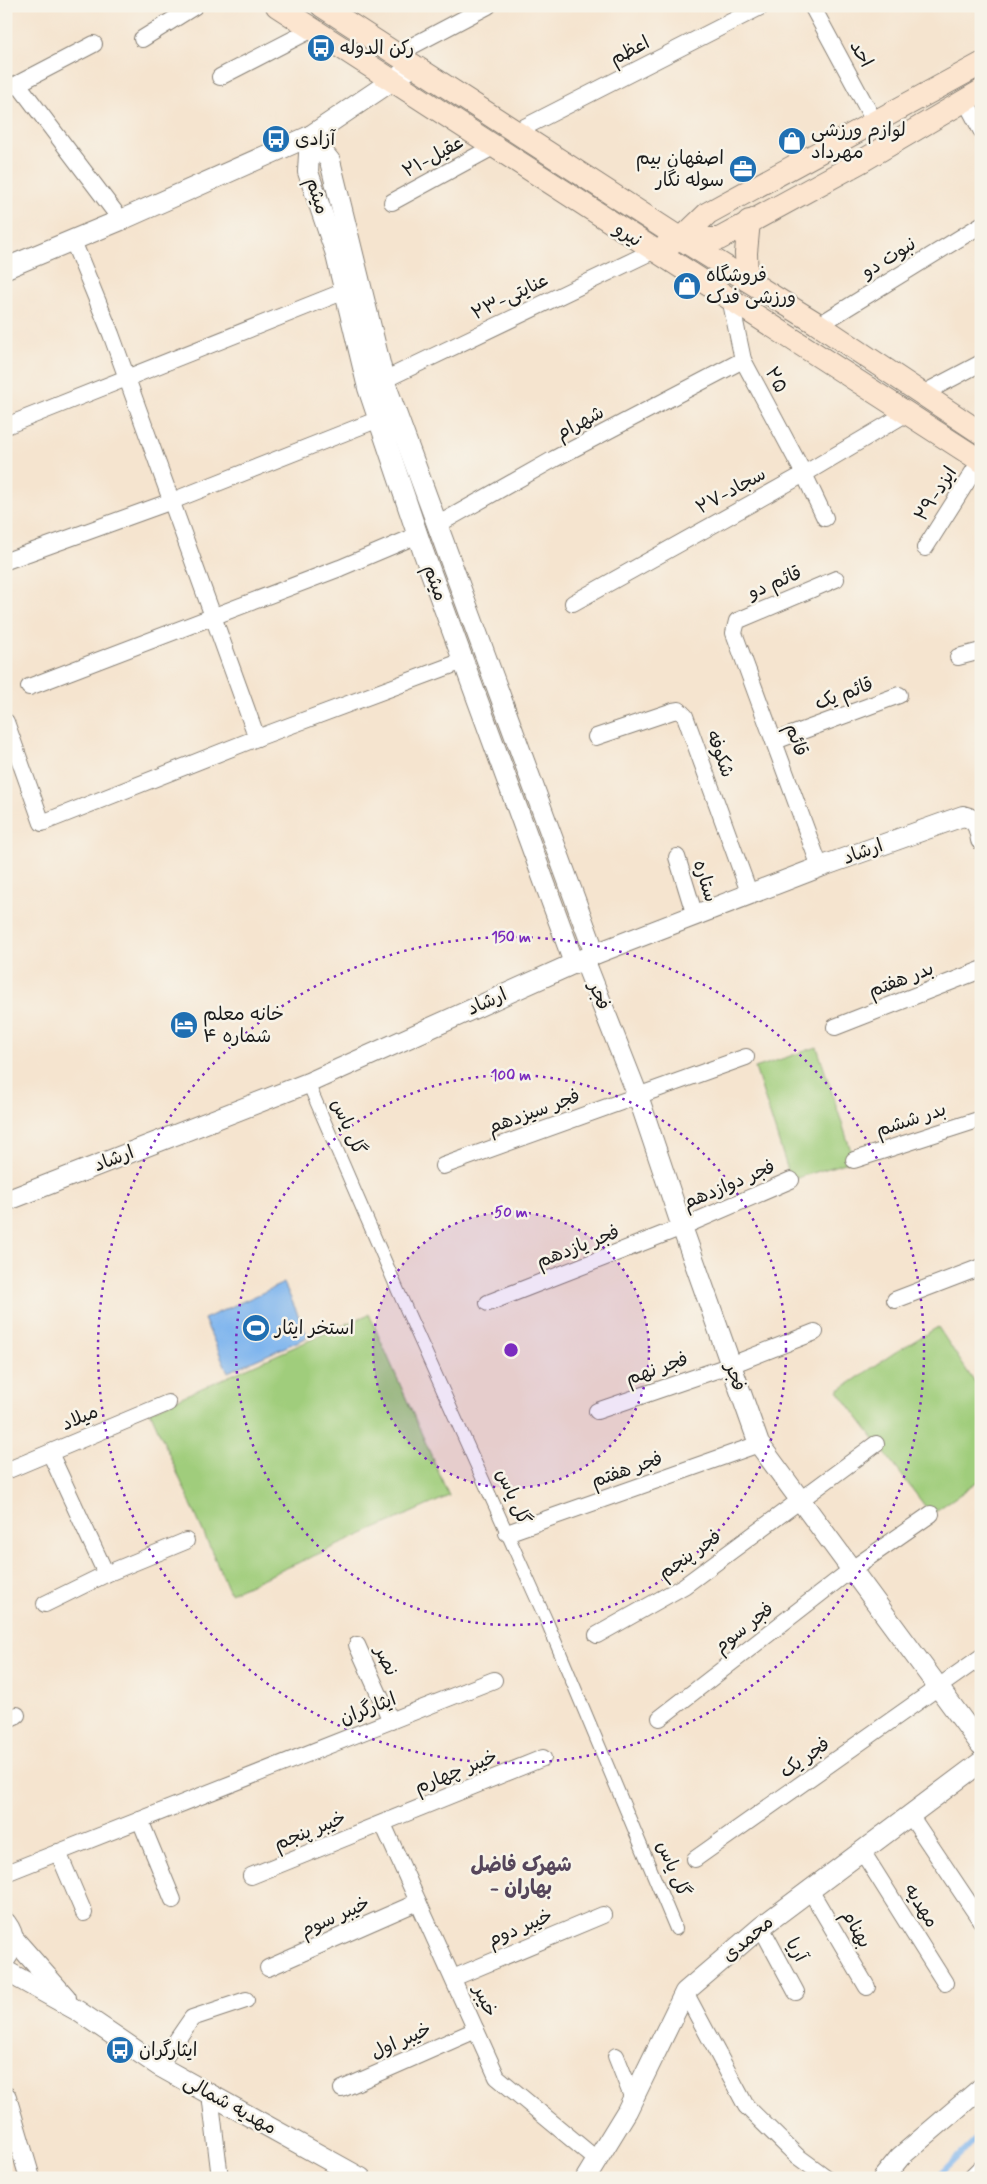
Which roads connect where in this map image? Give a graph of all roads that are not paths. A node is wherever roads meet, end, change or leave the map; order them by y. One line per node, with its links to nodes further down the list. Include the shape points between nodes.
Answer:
1 (195, 6): 8 (street)
2 (277, 6): 7 (main road, نیرو)
3 (488, 6): 10 (street)
4 (762, 6): 18 (street, اعظم)
5 (812, 6): 16 (street, احد)
6 (334, 9): 10 (main road, نیرو)
7 (313, 29): 12 (street); 13 (main road, نیرو)
8 (142, 39)
9 (94, 44): 14 (street)
10 (404, 61): 13 (street); 18 (main road, نیرو)
11 (981, 64): 16 (main road)
12 (220, 77)
13 (393, 80): 19 (street); 20 (main road, نیرو)
14 (12, 87): 23 (street)
15 (973, 96): 17 (street); 24 (main road, via 862,161)
16 (874, 121): 22 (main road)
17 (981, 130)
18 (515, 132): 26 (main road, نیرو)
19 (310, 136): 23 (street); 32 (street, میثم, via 308,172); 38 (street, میثم, via 330,162)
20 (493, 147): 21 (street, ۲۱-عقیل); 29 (main road, نیرو)
21 (392, 202)
22 (708, 213): 26 (main road); 27 (main road, via 706,228)
23 (120, 220): 28 (street)
24 (749, 221): 27 (main road); 31 (main road)
25 (981, 225): 34 (street, نبوت دو)
26 (681, 239): 27 (main road); 29 (main road); 31 (main road, نیرو)
27 (719, 239)
28 (73, 241): 30 (street); 37 (street)
29 (653, 251): 33 (main road, نیرو); 38 (street, ۲۳-عنایتی)
30 (6, 268)
31 (747, 280): 34 (main road, نیرو)
32 (345, 291): 37 (street); 41 (street, میثم, via 368,388)
33 (730, 298): 35 (street, ۲۵); 40 (main road, نیرو)
34 (818, 325): 39 (main road, نیرو)
35 (743, 360): 45 (street, ۲۵); 48 (street, شهرام, via 554,459)
36 (981, 364): 39 (street)
37 (128, 379): 42 (street); 46 (street)
38 (384, 380): 48 (street, میثم)
39 (922, 394): 43 (main road, نیرو)
40 (907, 413): 44 (main road, نیرو); 45 (street, ۲۷-سجاد)
41 (379, 419): 46 (street); 49 (street, میثم)
42 (6, 426)
43 (981, 433)
44 (981, 461): 50 (street, ۲۹-ایزد)
45 (804, 474): 47 (street, ۲۵); 53 (street, ۲۷-سجاد)
46 (172, 501): 51 (street); 54 (street)
47 (825, 518)
48 (438, 526): 70 (street, میثم)
49 (418, 535): 54 (street); 58 (street, میثم)
50 (925, 548)
51 (6, 561)
52 (836, 580): 55 (street, قائم دو, via 737,621)
53 (573, 602)
54 (213, 616): 59 (street); 63 (street)
55 (735, 628): 64 (street, قائم, via 734,633)
56 (981, 651): 57 (street)
57 (958, 657)
58 (464, 661): 63 (street); 71 (street, میثم)
59 (29, 687)
60 (899, 695): 64 (street, قائم یک)
61 (6, 722): 63 (street, via 42,822)
62 (596, 737): 68 (street, شکوفه, via 673,711 679,710 685,716)
63 (257, 738)
64 (775, 741): 67 (street, قائم)
65 (981, 840): 67 (street, ارشاد, via 978,826 972,818 963,816)
66 (677, 857): 69 (street, ستاره)
67 (820, 867): 68 (street, ارشاد)
68 (750, 895): 69 (street, ارشاد)
69 (695, 916): 72 (street, ارشاد)
70 (586, 929): 71 (street, via 578,941); 72 (street, میثم)
71 (565, 938): 72 (street, میثم)
72 (585, 959): 76 (street, ارشاد); 77 (street, فجر)
73 (981, 970): 74 (street, بدر هفتم)
74 (835, 1027)
75 (746, 1058): 77 (street, فجر سیزدهم)
76 (308, 1083): 82 (street, ارشاد); 97 (street, گل یاس)
77 (638, 1096): 80 (street, فجر سیزدهم); 83 (street, فجر)
78 (981, 1119): 79 (street, بدر ششم)
79 (854, 1160)
80 (443, 1166)
81 (791, 1180): 83 (street, فجر دوازدهم)
82 (6, 1201)
83 (682, 1227): 86 (street, فجر یازدهم); 88 (street, فجر)
84 (981, 1267): 85 (street)
85 (895, 1300)
86 (488, 1303)
87 (815, 1332): 88 (street, فجر نهم)
88 (731, 1365): 90 (street, فجر نهم); 91 (street, فجر)
89 (168, 1403): 93 (street, میلاد)
90 (597, 1411)
91 (759, 1444): 95 (street, فجر); 97 (street, فجر هفتم)
92 (876, 1444): 95 (street, فجر پنجم)
93 (50, 1453): 94 (street, میلاد); 100 (street)
94 (6, 1471)
95 (801, 1500): 99 (street, فجر); 102 (street, فجر پنجم, via 684,1586)
96 (931, 1514): 99 (street, فجر سوم)
97 (507, 1533): 127 (street, گل یاس)
98 (186, 1541): 100 (street)
99 (852, 1569): 106 (street, فجر); 107 (street, فجر سوم)
100 (106, 1574): 101 (street)
101 (45, 1604)
102 (597, 1636)
103 (357, 1645): 108 (street, نصر)
104 (981, 1657): 106 (street, فجر یک)
105 (494, 1680): 108 (street, ایثارگران)
106 (938, 1689): 109 (street, فجر); 117 (street, فجر یک)
107 (660, 1718)
108 (391, 1721): 113 (street, ایثارگران)
109 (981, 1745)
110 (543, 1758): 114 (street, خیبر چهارم)
111 (979, 1768): 112 (street, محمدی)
112 (910, 1815): 115 (street, محمدی); 125 (street)
113 (140, 1820): 116 (street, ایثارگران); 121 (street)
114 (383, 1824): 119 (street, خیبر پنجم); 122 (street, خیبر)
115 (862, 1851): 120 (street, محمدی); 133 (street, مهدیه)
116 (58, 1852): 118 (street, ایثارگران); 123 (street)
117 (695, 1859)
118 (6, 1873)
119 (251, 1876)
120 (810, 1890): 126 (street, محمدی); 134 (street, بهنام)
121 (173, 1900)
122 (418, 1902): 130 (street, خیبر سوم); 132 (street, خیبر)
123 (84, 1913)
124 (603, 1915): 132 (street, خیبر دوم)
125 (981, 1921)
126 (761, 1927): 135 (street, محمدی); 136 (street, آریا)
127 (676, 1929)
128 (10, 1930): 129 (street, via 13,1946); 138 (street, مهدیه شمالی)
129 (6, 1958)
130 (268, 1968)
131 (6, 1971): 138 (street, مهدیه شمالی)
132 (453, 1978): 139 (street, خیبر)
133 (946, 1983)
134 (867, 1988)
135 (684, 1992): 146 (street, محمدی); 153 (street, via 746,2106 797,2156)
136 (796, 1992)
137 (246, 2000): 141 (street, via 192,2018)
138 (78, 2011): 141 (street, مهدیه شمالی)
139 (476, 2030): 143 (street, خیبر اول); 147 (street, خیبر, via 497,2077)
140 (616, 2056): 146 (street)
141 (159, 2066): 144 (street, مهدیه شمالی)
142 (981, 2088): 154 (street, via 900,2157)
143 (342, 2089)
144 (210, 2094): 150 (street); 151 (street, مهدیه شمالی)
145 (6, 2097): 149 (street)
146 (634, 2099): 147 (street, محمدی)
147 (598, 2160): 152 (street, محمدی)
148 (981, 2170): 155 (street)
149 (30, 2178)
150 (220, 2178)
151 (362, 2178)
152 (586, 2178)
153 (827, 2178)
154 (883, 2178)
155 (973, 2178)

